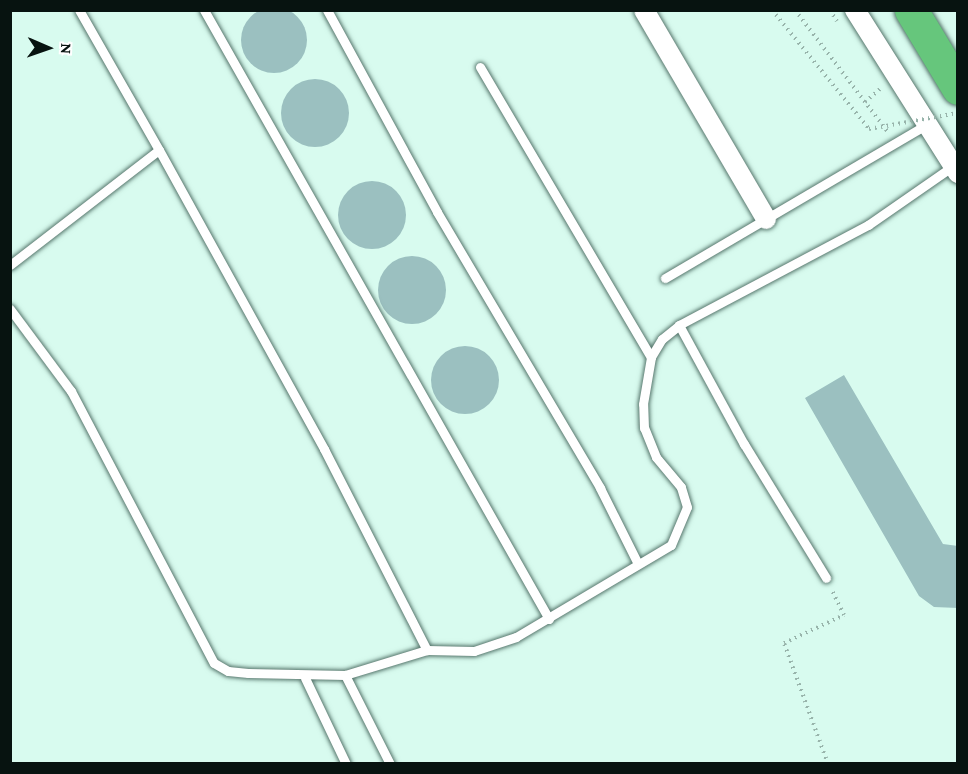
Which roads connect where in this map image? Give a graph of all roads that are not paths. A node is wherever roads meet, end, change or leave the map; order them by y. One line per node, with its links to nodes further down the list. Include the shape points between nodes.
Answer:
1 (79, 10): 10 (lane)
2 (204, 10): 20 (lane)
3 (327, 10): 18 (lane, via 437,212 600,488)
4 (644, 10): 12 (street)
5 (855, 10): 9 (street)
6 (911, 10): 8 (highway)
7 (480, 67): 17 (lane)
8 (957, 88)
9 (929, 123): 11 (street); 12 (lane)
10 (159, 150): 13 (lane); 21 (lane, via 324,449)
11 (955, 170): 16 (lane, via 868,225)
12 (766, 219): 14 (lane)
13 (10, 265)
14 (665, 278)
15 (10, 309): 23 (lane, via 71,390 214,663 228,671)
16 (679, 325): 17 (lane); 19 (lane, via 744,444)
17 (651, 357): 18 (lane, via 644,428 656,457 681,487 687,507 671,544)
18 (637, 562): 20 (lane)
19 (826, 578)
20 (549, 620): 21 (lane, via 474,651)
21 (427, 650): 22 (lane)
22 (345, 675): 23 (lane); 25 (lane)
23 (305, 678): 24 (lane)
24 (346, 764)
25 (390, 764)

